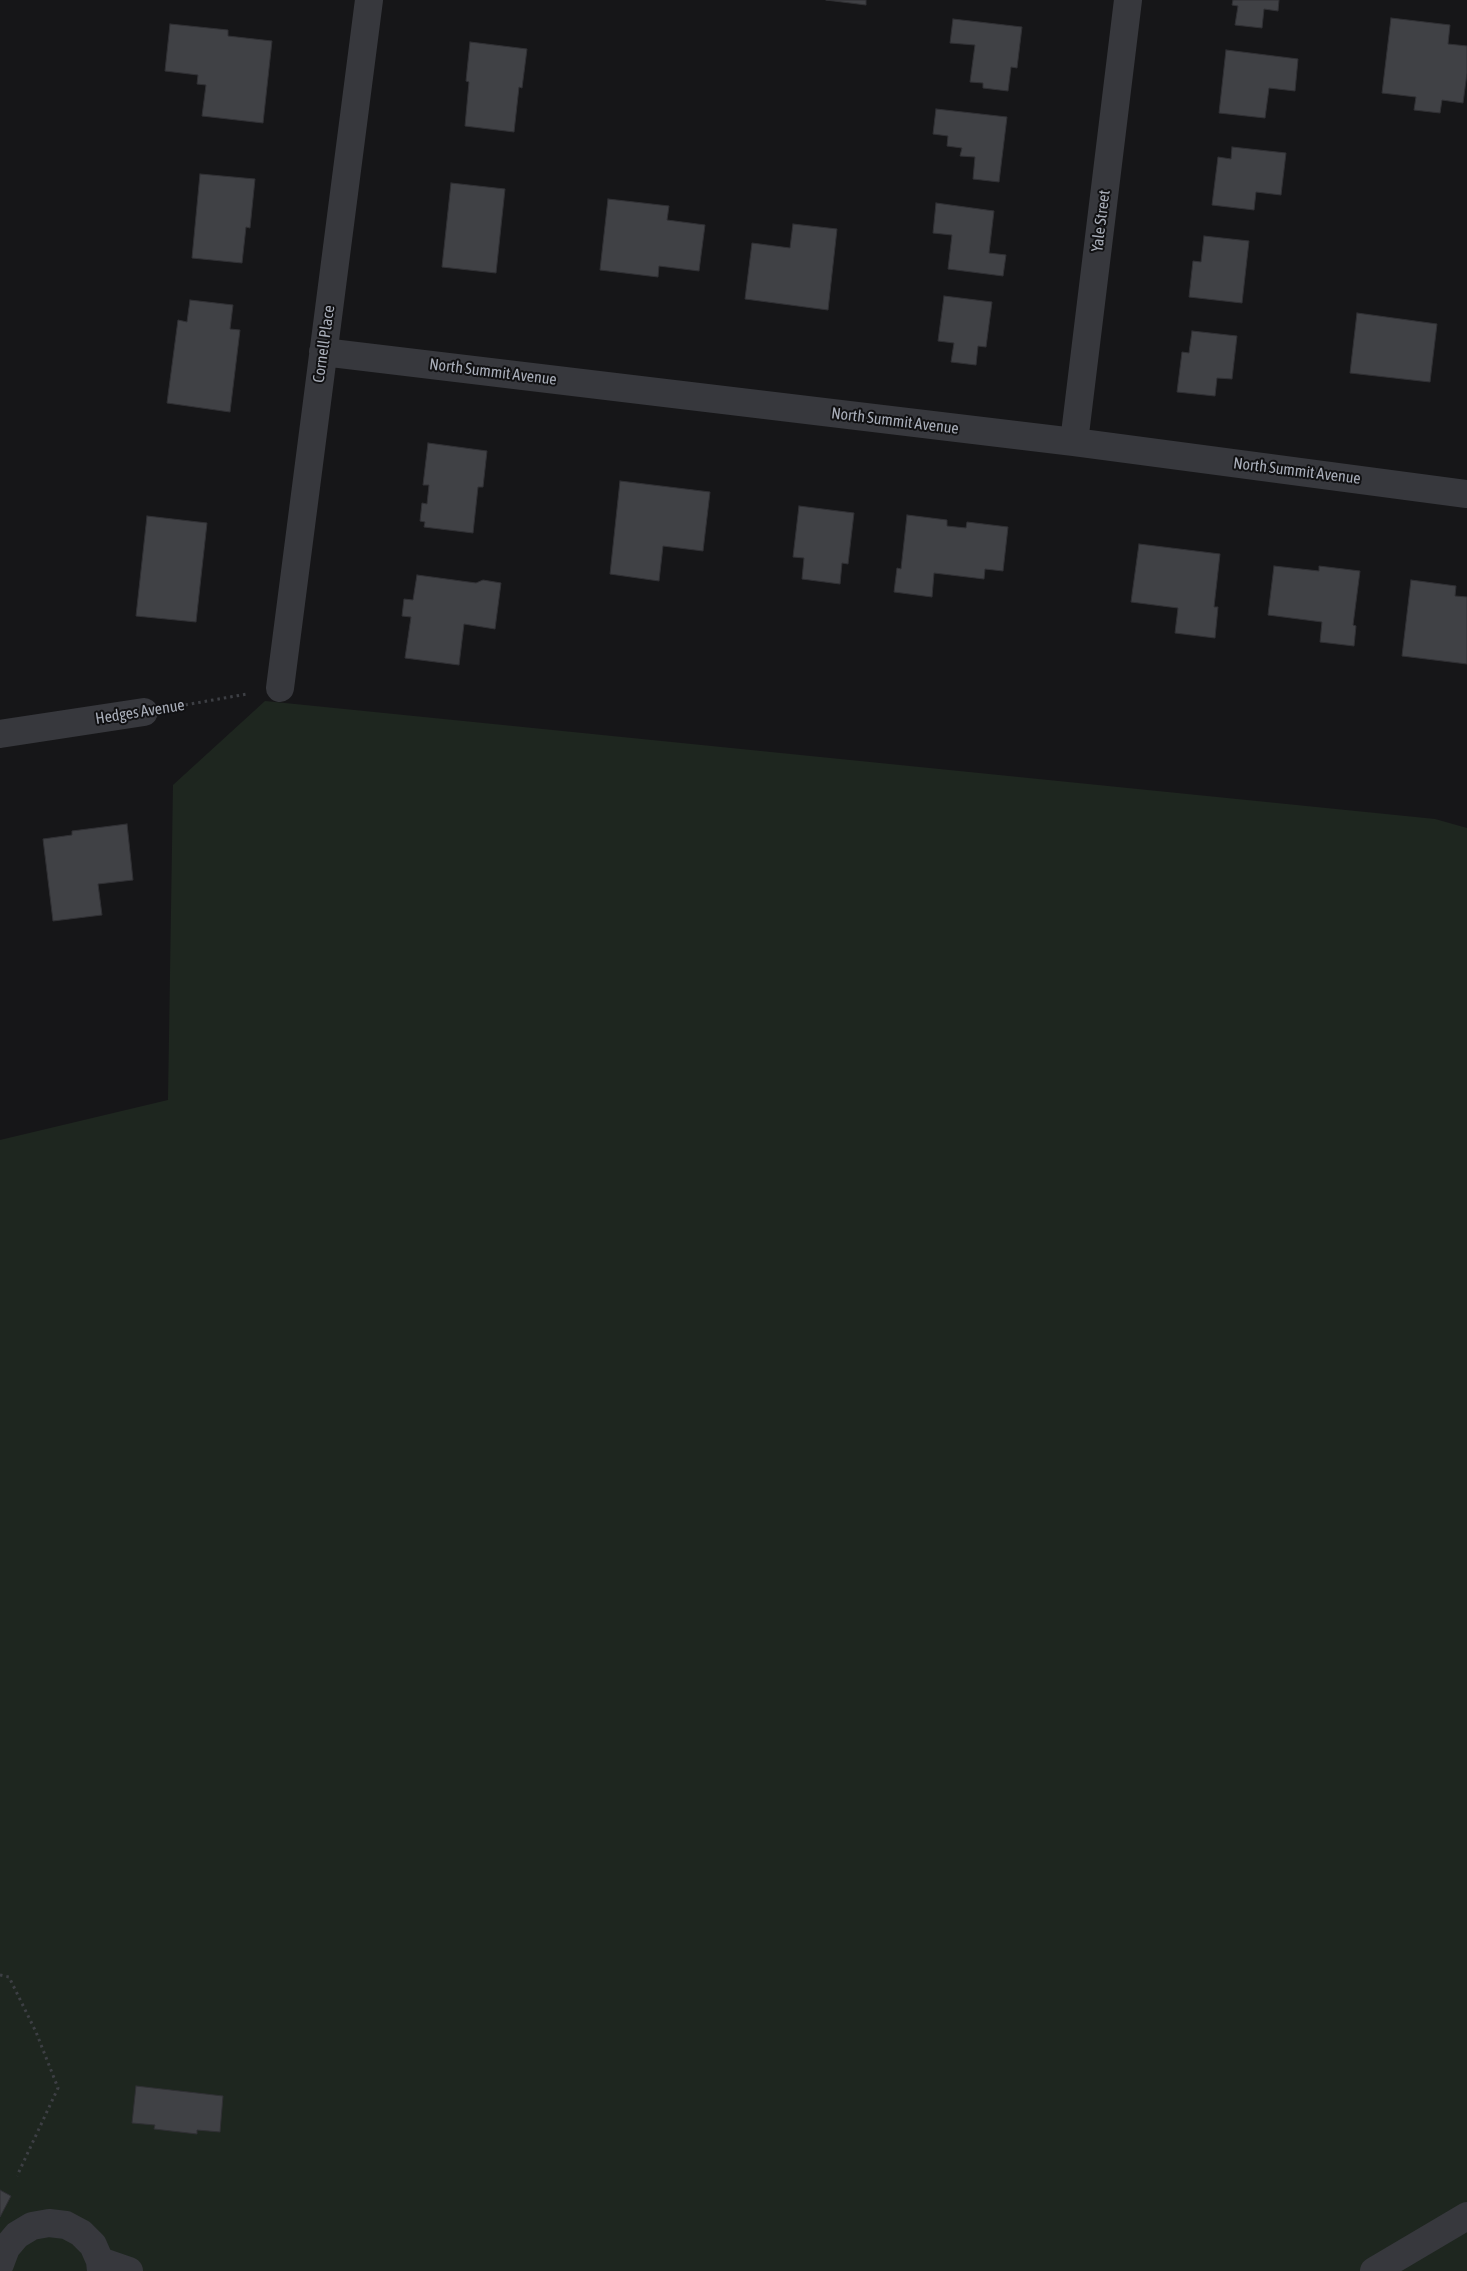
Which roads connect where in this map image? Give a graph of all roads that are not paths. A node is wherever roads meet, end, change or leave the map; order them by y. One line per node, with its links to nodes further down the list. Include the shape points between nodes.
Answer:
1 (369, 0): 3 (street, Cornell Place)
2 (1128, 0): 4 (street, Yale Street)
3 (323, 352): 4 (street, North Summit Avenue); 6 (street, Cornell Place)
4 (1074, 442): 5 (street, North Summit Avenue)
5 (1467, 494)
6 (280, 688)
7 (144, 712): 8 (street, Hedges Avenue)
8 (0, 734)
9 (1467, 2216): 13 (street)
10 (0, 2264): 11 (street, via 6,2248 17,2235 32,2226 49,2223 66,2225 81,2233 93,2245)
11 (101, 2266): 12 (street)
12 (129, 2271)
13 (1374, 2271)

